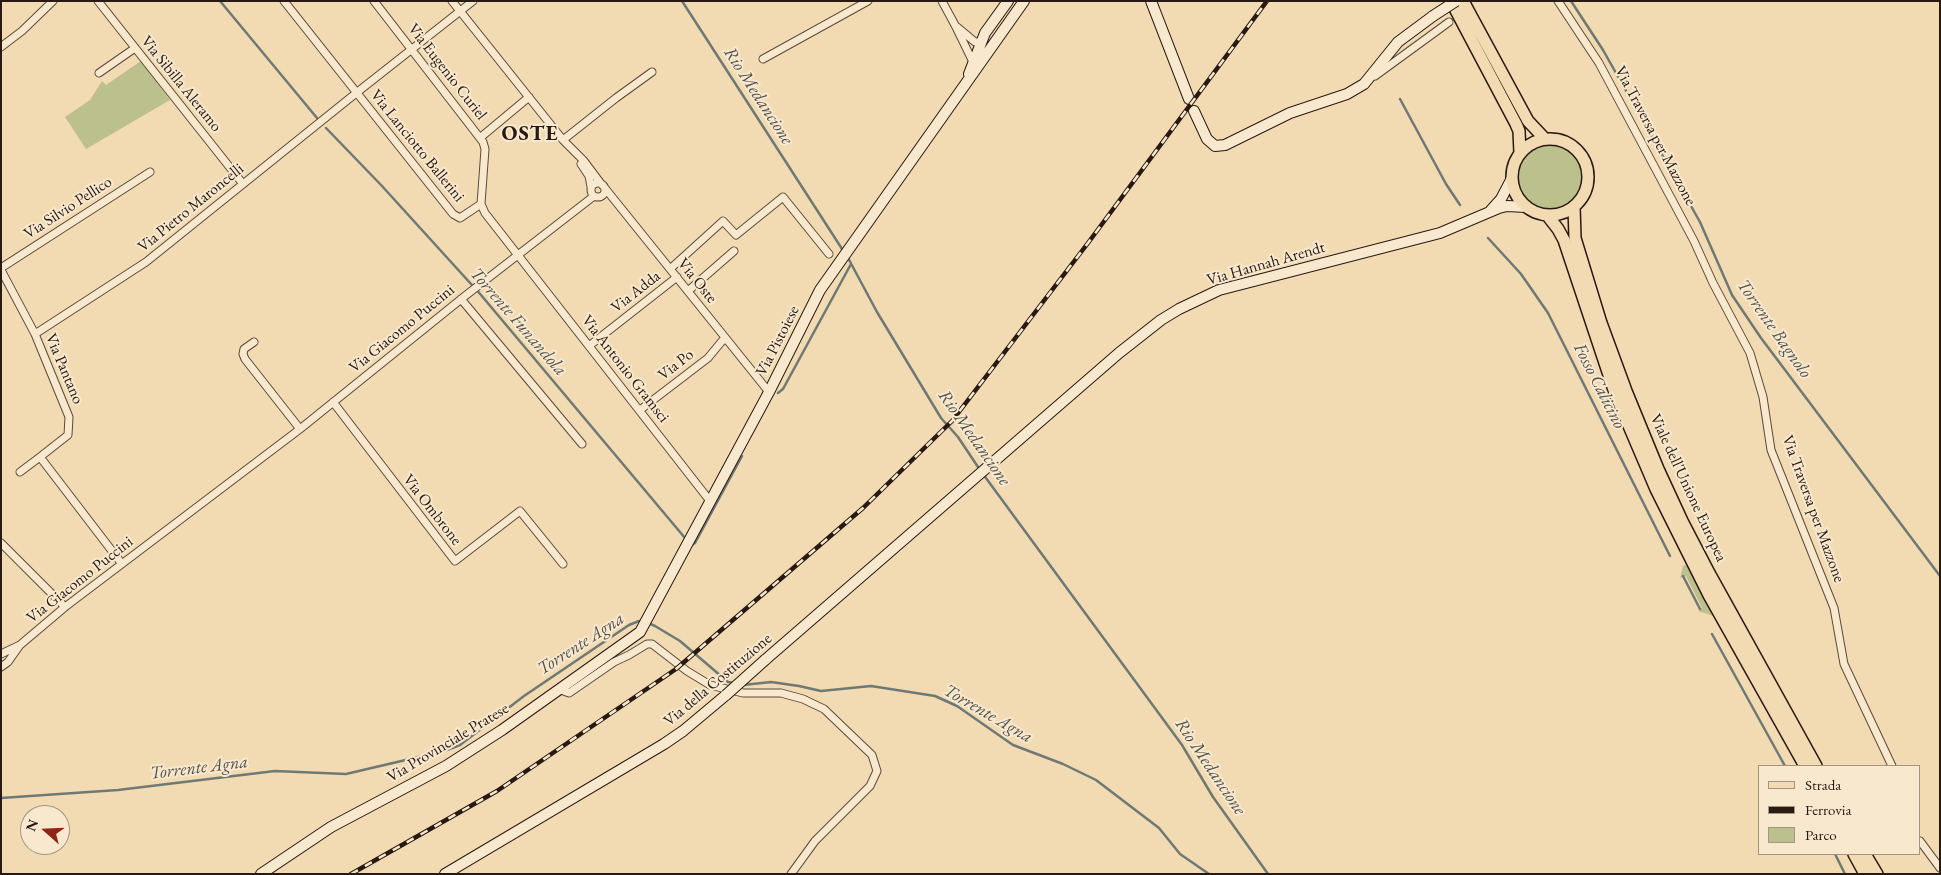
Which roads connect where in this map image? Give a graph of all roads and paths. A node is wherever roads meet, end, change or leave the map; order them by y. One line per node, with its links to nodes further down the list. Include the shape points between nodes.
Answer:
1 (53, 1): 21 (street, via 28,26)
2 (98, 1): 22 (street, Via Sibilla Aleramo)
3 (284, 1): 30 (street)
4 (374, 1): 23 (street, Via Eugenio Curiel)
5 (452, 1): 16 (street, Via Oste)
6 (474, 1): 16 (street, Via Pietro Maroncelli)
7 (868, 1): 24 (street)
8 (942, 1): 18 (street)
9 (1008, 1): 19 (street, Via Pistoiese)
10 (1024, 1): 20 (street, Via Pistoiese)
11 (1151, 1): 32 (street)
12 (1451, 1): 37 (main road, via 1516,124)
13 (1456, 1): 29 (street, bridge, via 1398,42)
14 (1464, 1): 35 (main road, via 1523,113 1532,128)
15 (1558, 1): 82 (street, Via Traversa per Mazzone, via 1599,63 1750,352 1763,397 1771,450 1834,608 1844,664)
16 (460, 12): 23 (street, Via Pietro Maroncelli); 31 (street, Via Oste)
17 (1449, 22): 29 (street)
18 (956, 27): 19 (street, via 972,41); 25 (street)
19 (982, 42): 20 (street, via 988,45); 25 (street, Via Pistoiese)
20 (995, 43): 28 (street, Via Pistoiese)
21 (1, 46)
22 (134, 48): 27 (street); 41 (street, Via Sibilla Aleramo)
23 (412, 49): 30 (street, Via Pietro Maroncelli); 34 (street, Via Eugenio Curiel)
24 (763, 59)
25 (973, 62): 28 (street, Via Pistoiese)
26 (652, 72): 36 (street)
27 (99, 73)
28 (966, 83): 62 (street, Via Pistoiese, via 820,290)
29 (1364, 84): 33 (street, via 1347,94 1290,113 1225,145 1215,146 1207,140)
30 (357, 92): 41 (street, Via Pietro Maroncelli); 45 (street, Via Lanciotto Ballerini, via 453,214 460,218)
31 (529, 97): 34 (street); 36 (street, Via Oste)
32 (1189, 99)
33 (1194, 111)
34 (481, 137): 45 (street, via 485,149)
35 (1545, 139): 37 (main road, via 1528,145); 47 (main road, via 1566,142 1579,152 1585,162 1588,183)
36 (563, 140): 38 (street, Via Oste)
37 (1520, 153): 40 (main road)
38 (576, 155): 42 (street, Via Oste); 43 (street, Via Oste, via 590,176)
39 (150, 172): 53 (street, Via Silvio Pellico)
40 (1512, 178): 46 (main road, via 1516,194); 48 (street)
41 (244, 184): 58 (street, Via Pietro Maroncelli, via 146,262)
42 (603, 186): 43 (street, via 596,183); 44 (street, via 602,195); 54 (street, Via Oste)
43 (591, 187): 44 (street)
44 (594, 196): 52 (street, Via Giacomo Puccini)
45 (481, 204): 52 (street, Via Antonio Gramsci)
46 (1526, 207): 48 (street, via 1507,206); 49 (main road)
47 (1574, 207): 49 (main road); 81 (main road, Viale dell'Unione Europea, via 1575,238 1596,307 1658,469 1709,573)
48 (1490, 211): 69 (street, Via Hannah Arendt, via 1440,233 1234,286 1198,300 1143,334)
49 (1547, 215): 80 (main road, Viale dell'Unione Europea, via 1564,240 1615,393 1656,489 1709,595)
50 (734, 251): 56 (street)
51 (829, 254): 54 (street, via 782,197 736,236 723,221)
52 (518, 255): 57 (street, Via Giacomo Puccini); 61 (street, Via Antonio Gramsci)
53 (1, 269): 58 (street, Via Pantano)
54 (670, 269): 55 (street, Via Oste)
55 (677, 277): 56 (street, Via Oste); 61 (street, Via Adda)
56 (688, 291): 59 (street, Via Oste)
57 (463, 297): 63 (street, Via Giacomo Puccini); 66 (street)
58 (35, 334): 67 (street, Via Pantano, via 69,417 68,435)
59 (726, 339): 62 (street, Via Oste); 64 (street, Via Po, via 708,358)
60 (254, 342): 65 (street, via 244,349 245,359)
61 (589, 346): 64 (street, Via Antonio Gramsci)
62 (769, 392): 70 (street, Via Pistoiese)
63 (333, 402): 65 (street, Via Giacomo Puccini); 73 (street, Via Ombrone, via 455,561 520,510)
64 (640, 410): 70 (street, Via Antonio Gramsci)
65 (300, 428): 72 (street, Via Giacomo Puccini)
66 (582, 444)
67 (40, 457): 68 (street, Via Pantano); 72 (street)
68 (20, 472)
69 (979, 475): 88 (street, Via della Costituzione, bridge, via 683,731)
70 (710, 501): 75 (street, Via Pistoiese)
71 (1, 543): 74 (street)
72 (122, 564): 74 (street, Via Giacomo Puccini)
73 (563, 564)
74 (65, 607): 76 (street, Via Giacomo Puccini)
75 (643, 629): 79 (street, Via Provinciale Pratese, via 632,640)
76 (20, 645): 77 (street, Via Giacomo Puccini); 78 (street, Via Giacomo Puccini)
77 (1, 654)
78 (1, 667)
79 (558, 689): 87 (street, Via Provinciale Pratese, via 446,766 331,827); 89 (street, via 569,692 614,662 652,644 687,672 710,684 742,693 781,693 824,709 872,755 877,772 870,786 815,841)
80 (1804, 765)
81 (1815, 765)
82 (1892, 765)
83 (1921, 842): 86 (street)
84 (1855, 855): 90 (main road)
85 (1866, 855): 91 (main road)
86 (1940, 868)
87 (261, 874)
88 (445, 874)
89 (791, 874)
90 (1866, 874)
91 (1877, 874)

